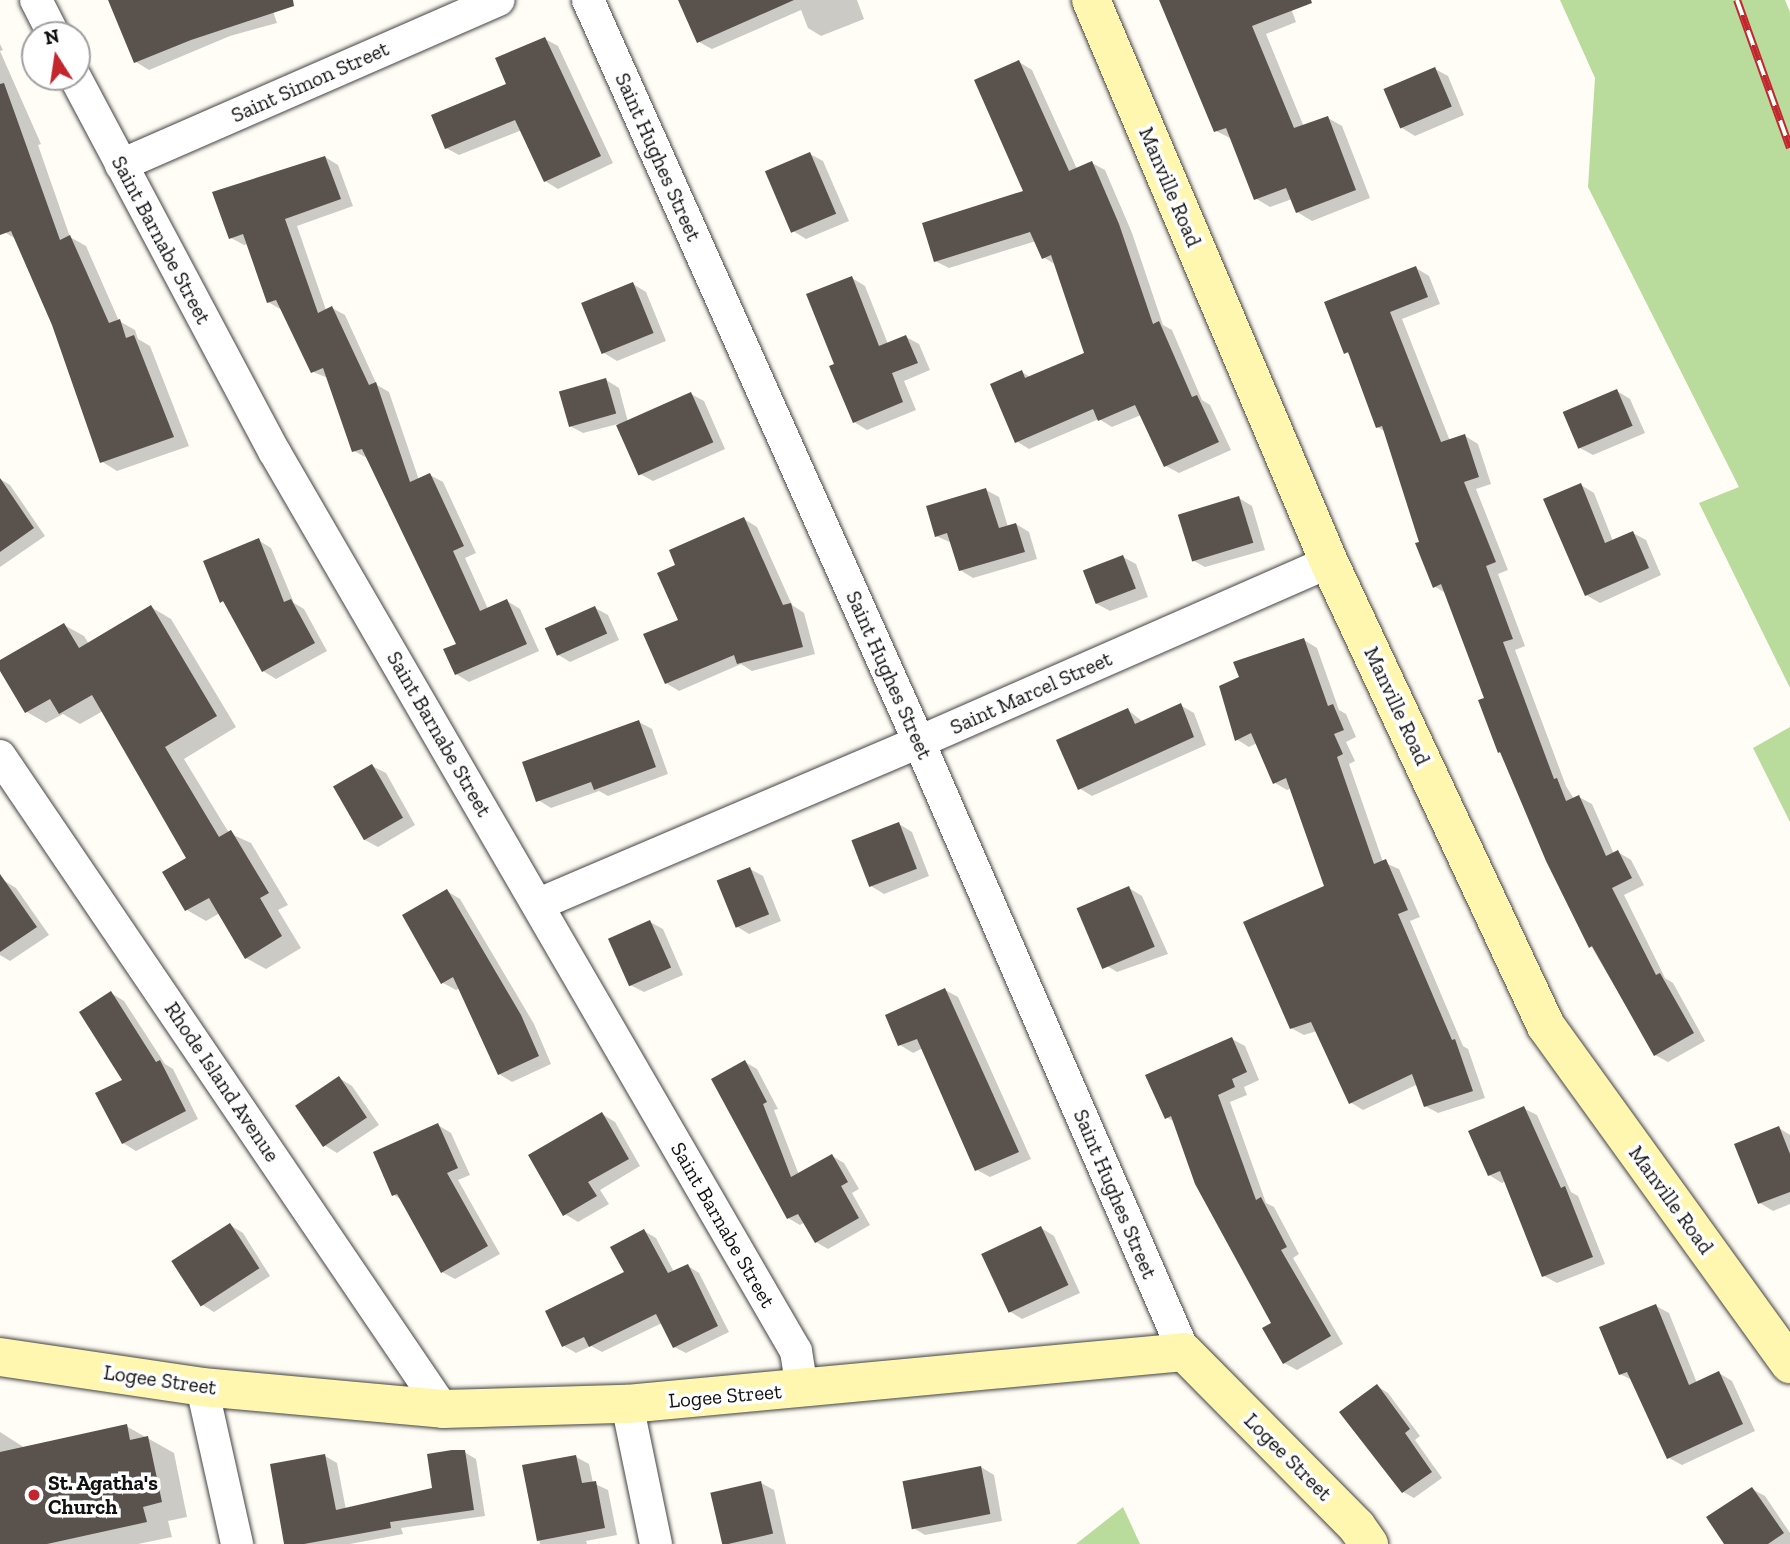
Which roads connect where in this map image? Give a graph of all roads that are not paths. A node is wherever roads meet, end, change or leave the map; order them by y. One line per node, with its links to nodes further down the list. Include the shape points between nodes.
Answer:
1 (36, 0): 5 (street)
2 (499, 0): 7 (street, Saint Simon Street)
3 (588, 0): 9 (street, Saint Hughes Street)
4 (1091, 0): 8 (main road, Manville Road)
5 (47, 21)
6 (82, 91): 7 (street, Saint Barnabe Street)
7 (121, 165): 11 (street, Saint Barnabe Street, via 274,452)
8 (1329, 562): 9 (street, Saint Marcel Street); 14 (main road, Manville Road, via 1546,1026)
9 (919, 742): 11 (street, Saint Marcel Street); 12 (street, Saint Hughes Street)
10 (0, 757): 18 (street, Rhode Island Avenue)
11 (539, 904): 16 (street, Saint Barnabe Street, via 796,1351)
12 (1184, 1352): 16 (main road, Logee Street); 21 (main road, Logee Street)
13 (0, 1357): 15 (main road, Logee Street)
14 (1790, 1364)
15 (202, 1387): 18 (main road, Logee Street); 19 (street)
16 (802, 1389): 17 (main road, Logee Street)
17 (626, 1404): 18 (main road, Logee Street); 20 (street)
18 (443, 1409)
19 (237, 1544)
20 (656, 1544)
21 (1369, 1544)

